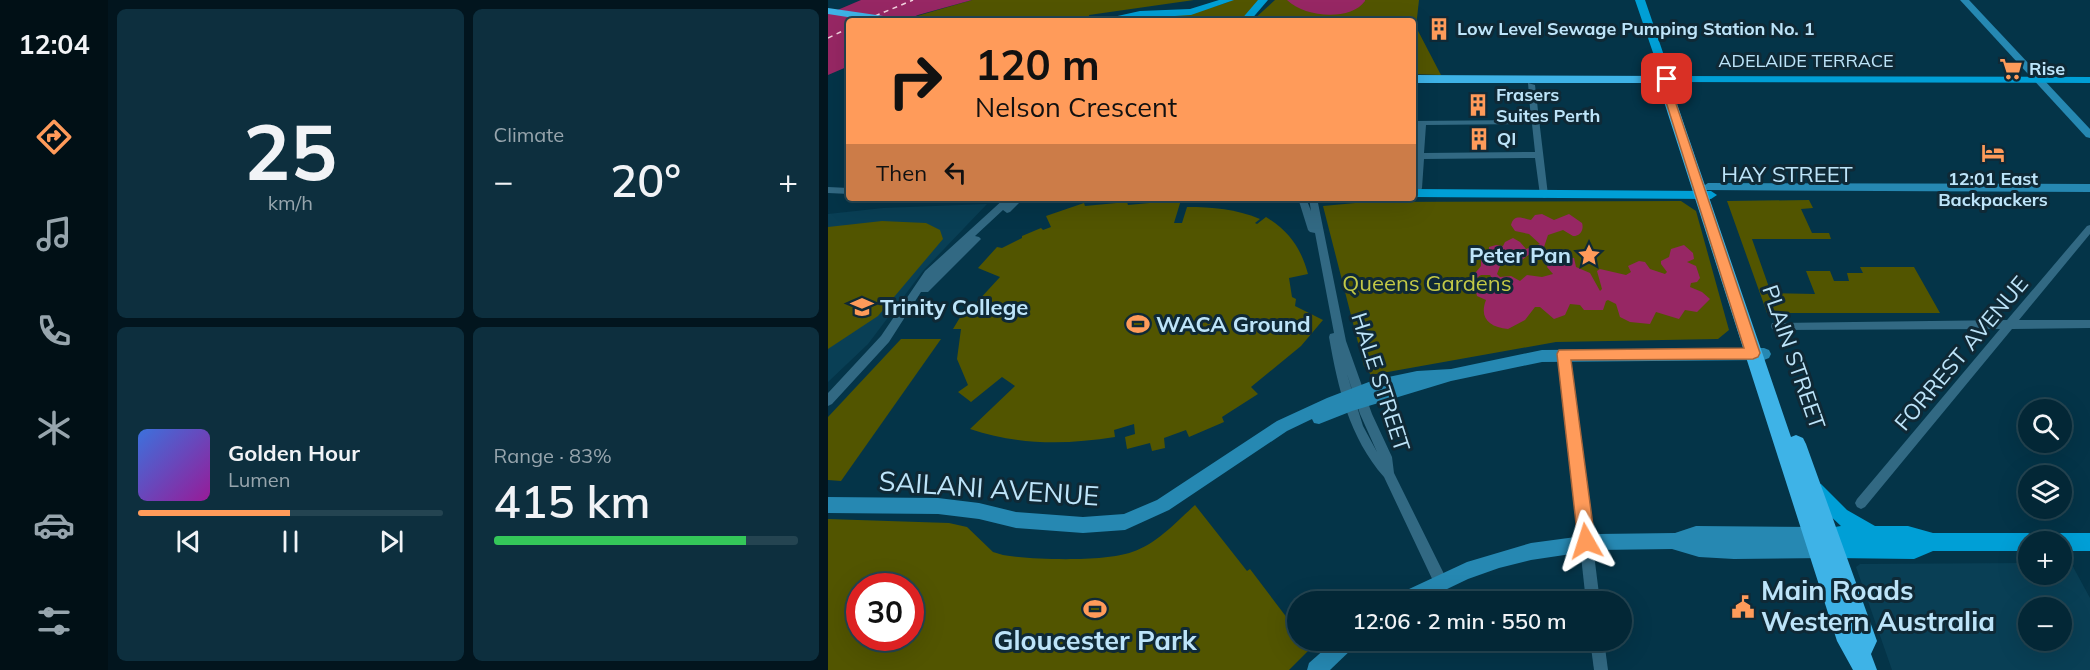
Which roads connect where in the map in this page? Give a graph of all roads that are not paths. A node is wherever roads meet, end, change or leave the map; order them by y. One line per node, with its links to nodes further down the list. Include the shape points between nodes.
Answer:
1 (1229, 0): 8 (main road, via 1191,12)
2 (1263, 0): 9 (main road)
3 (1640, 0): 14 (main road, PLAIN STREET)
4 (1964, 0): 13 (street)
5 (828, 11): 7 (highway)
6 (828, 18): 10 (highway)
7 (876, 18)
8 (1117, 18)
9 (1247, 18)
10 (846, 21)
11 (1416, 79): 14 (highway, ADELAIDE TERRACE)
12 (2090, 80): 13 (main road, ADELAIDE TERRACE)
13 (2041, 82): 14 (main road, ADELAIDE TERRACE); 17 (main road, ADELAIDE TERRACE); 20 (street)
14 (1669, 84): 16 (highway, ADELAIDE TERRACE); 29 (highway, PLAIN STREET)
15 (1416, 85): 16 (highway, ADELAIDE TERRACE)
16 (1531, 85): 18 (street)
17 (2090, 85)
18 (1535, 122): 19 (street); 21 (street)
19 (1417, 123): 22 (street)
20 (2090, 135)
21 (1539, 155): 22 (street); 28 (street)
22 (1417, 156): 23 (street)
23 (1416, 173)
24 (2090, 188): 29 (street, HAY STREET)
25 (828, 190): 27 (street)
26 (1416, 190): 28 (main road, HAY STREET)
27 (846, 191)
28 (1544, 191): 29 (main road, HAY STREET)
29 (1704, 191): 30 (street, HAY STREET); 42 (highway, PLAIN STREET)
30 (2090, 194)
31 (846, 197): 32 (street)
32 (828, 198)
33 (1007, 201): 38 (street, via 936,266)
34 (1017, 201): 38 (street)
35 (1303, 201): 44 (street, HALE STREET)
36 (1314, 201): 44 (street, HALE STREET)
37 (2090, 228): 39 (street, FORREST AVENUE)
38 (911, 302): 45 (street, via 875,352)
39 (2010, 324): 40 (street); 41 (street); 47 (street, FORREST AVENUE)
40 (2090, 324)
41 (1776, 326)
42 (1758, 353): 43 (street, SAILANI AVENUE); 46 (highway, PLAIN STREET); 51 (highway, PLAIN STREET)
43 (1564, 354): 44 (street, SAILANI AVENUE, via 1451,375); 50 (street)
44 (1354, 399): 48 (street, SAILANI AVENUE, via 1260,441 1176,497 1125,522 1083,525 1016,520 938,506); 56 (street, HALE STREET, via 1376,462 1388,473)
45 (828, 401)
46 (1811, 486): 49 (main road, via 1841,516); 51 (highway, PLAIN STREET)
47 (1861, 503)
48 (828, 505)
49 (1871, 534): 51 (main road); 52 (main road, via 1908,535)
50 (1586, 541): 51 (street, via 1676,541 1700,549); 56 (street, via 1521,553); 58 (street)
51 (1823, 542): 52 (main road, via 1914,549); 61 (highway, PLAIN STREET, via 1849,641)
52 (1933, 542): 53 (main road)
53 (2018, 542)
54 (2072, 542): 55 (main road)
55 (2090, 542)
56 (1440, 580): 57 (street)
57 (1420, 591)
58 (1592, 591)
59 (1337, 651): 62 (street)
60 (1598, 651): 63 (street)
61 (1862, 662)
62 (1316, 670)
63 (1600, 670)

